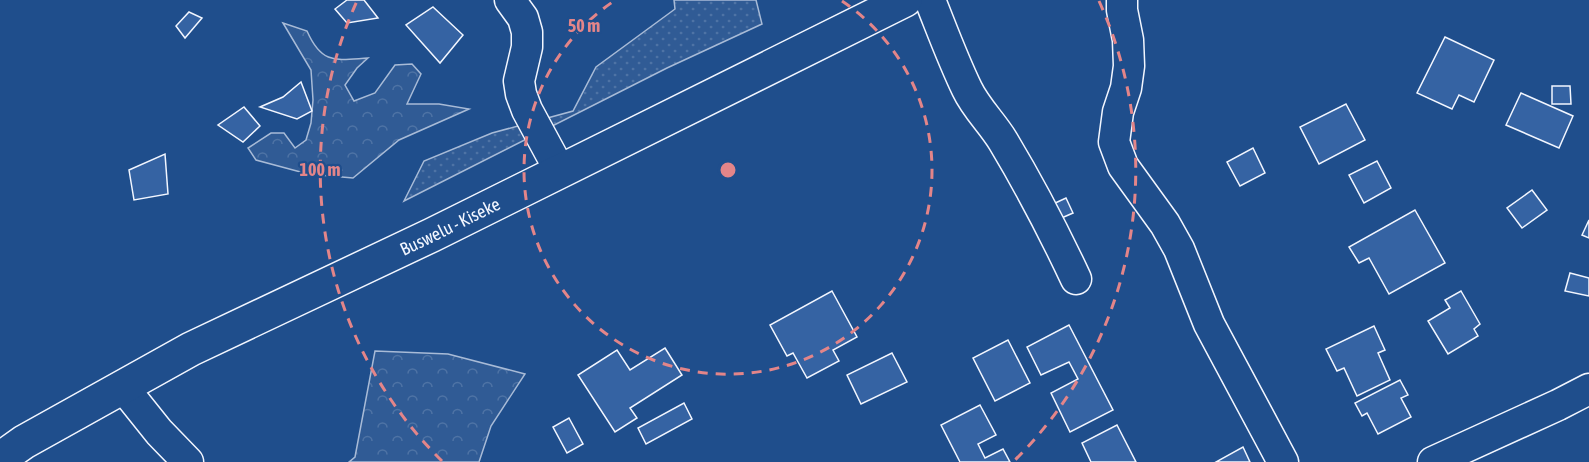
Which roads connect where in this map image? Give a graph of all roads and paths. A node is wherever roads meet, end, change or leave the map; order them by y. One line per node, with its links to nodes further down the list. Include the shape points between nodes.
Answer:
1 (510, 0): 5 (street, via 523,18 527,32 519,81 521,94)
2 (904, 0): 5 (main road, Buswelu - Kiseke)
3 (930, 0): 6 (street, via 968,91 1023,174)
4 (1122, 0): 11 (street, via 1130,66 1114,142 1123,166 1179,249 1209,324)
5 (560, 171): 7 (main road, Buswelu - Kiseke, via 190,349)
6 (1076, 279)
7 (123, 387): 9 (main road, Buswelu - Kiseke); 10 (street)
8 (1589, 389): 12 (street)
9 (0, 459)
10 (188, 462)
11 (1283, 462)
12 (1433, 462)

